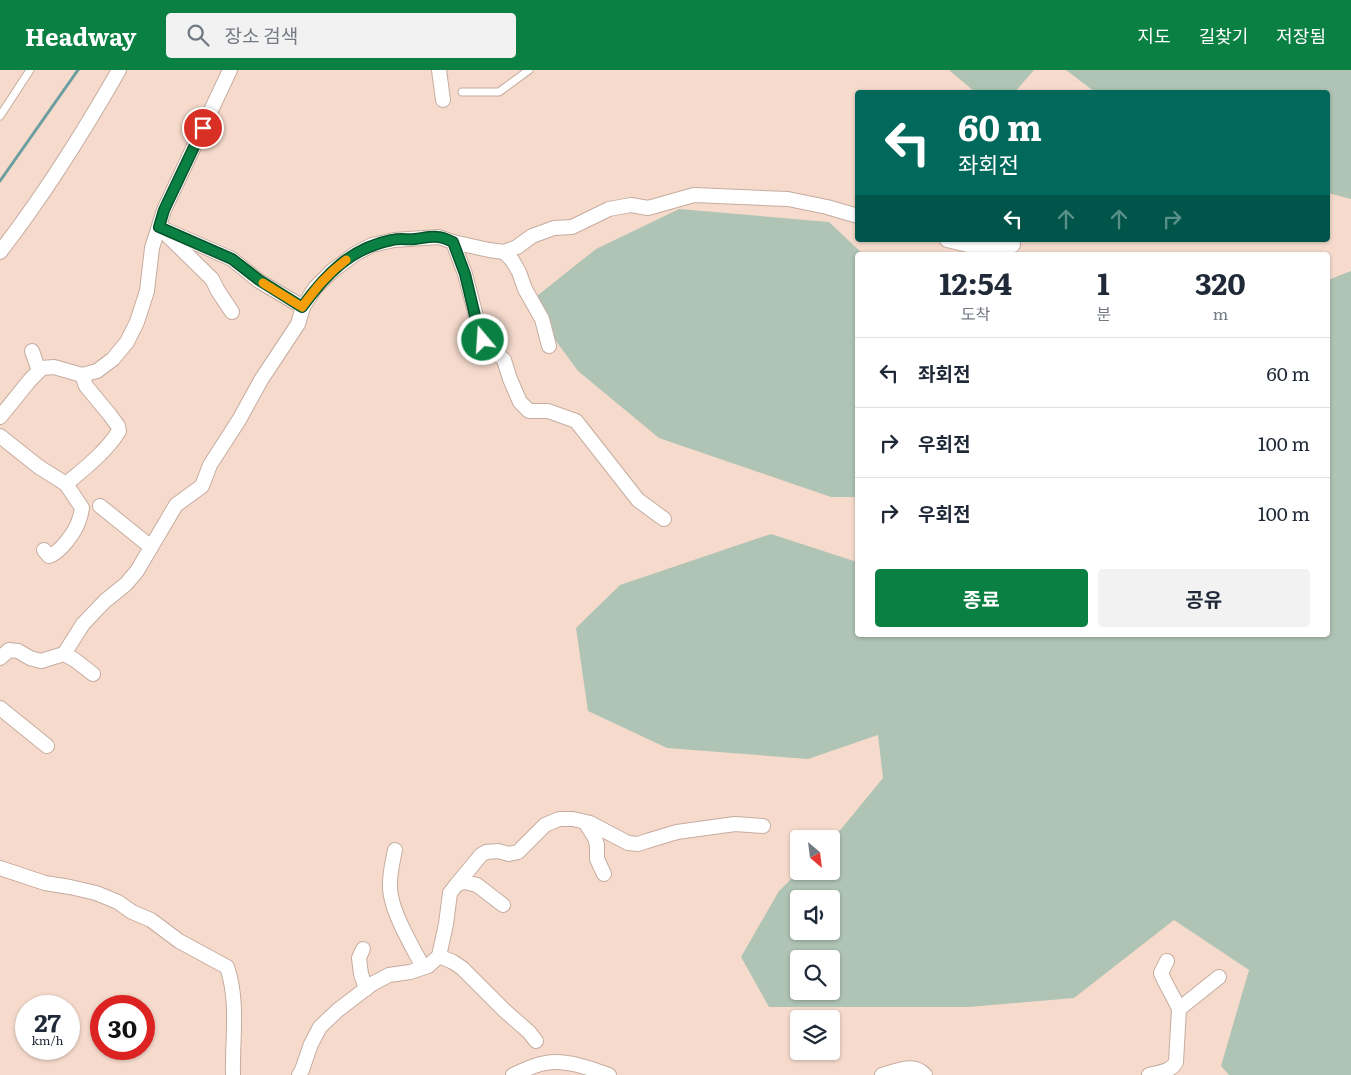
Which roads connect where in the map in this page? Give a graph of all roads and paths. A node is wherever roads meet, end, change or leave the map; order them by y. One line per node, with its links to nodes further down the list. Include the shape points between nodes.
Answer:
1 (30, 70): 8 (lane)
2 (119, 70): 14 (street, via 47,188)
3 (230, 70): 10 (street, via 164,210)
4 (439, 70): 7 (street)
5 (530, 70): 6 (lane, via 499,92)
6 (462, 92)
7 (443, 100)
8 (0, 116)
9 (855, 215): 15 (street, via 788,199 694,195 648,208 631,205 609,209 572,227 554,228 532,236)
10 (163, 228): 16 (street, via 232,259); 17 (street, via 212,279); 21 (street, via 152,248 147,291 127,342 97,371)
11 (453, 242): 15 (street); 16 (street, via 439,236 372,245 332,270); 26 (street, via 483,340 504,360 520,402 529,411 548,411 576,421 638,500)
12 (955, 242): 13 (street, via 976,247)
13 (1013, 245)
14 (0, 252)
15 (504, 252): 18 (street, via 519,272 542,319)
16 (302, 307): 27 (street, via 298,324 210,465 202,486 176,505)
17 (232, 312)
18 (549, 346)
19 (32, 351): 20 (street)
20 (39, 371): 21 (street, via 54,367); 22 (street)
21 (82, 375): 24 (street, via 86,386 119,431 108,446)
22 (0, 417)
23 (0, 436): 24 (street)
24 (66, 484): 28 (street, via 82,508 79,521 55,554 49,556)
25 (100, 506): 27 (street)
26 (664, 519)
27 (151, 547): 29 (street, via 137,571 83,624)
28 (44, 550)
29 (64, 654): 30 (street, via 41,661 10,650); 31 (street)
30 (0, 658)
31 (93, 674)
32 (0, 708): 33 (street)
33 (46, 746)
34 (586, 822): 35 (street, via 628,843 638,844 677,832 735,824); 38 (street, via 595,838 597,859); 39 (street, via 559,819 546,825 518,852 486,852)
35 (763, 826)
36 (395, 850): 44 (street, via 390,878 391,896)
37 (0, 868): 49 (street, via 45,883 96,893 118,902 227,967 232,981 234,1014)
38 (604, 874)
39 (457, 884): 40 (street, via 477,885); 42 (street, via 450,893)
40 (503, 905)
41 (363, 949): 46 (street, via 359,958)
42 (439, 956): 44 (street); 48 (street, via 462,968)
43 (1167, 961): 47 (street, via 1161,973)
44 (423, 967): 46 (street, via 390,974)
45 (1219, 977): 47 (street)
46 (366, 989): 50 (street, via 320,1027)
47 (1179, 1009): 55 (street, via 1176,1062 1168,1070)
48 (536, 1041)
49 (233, 1075)
50 (299, 1075)
51 (513, 1075): 52 (street, via 540,1064 555,1062)
52 (609, 1075)
53 (882, 1075): 54 (street, via 912,1067)
54 (926, 1075)
55 (1149, 1075)

